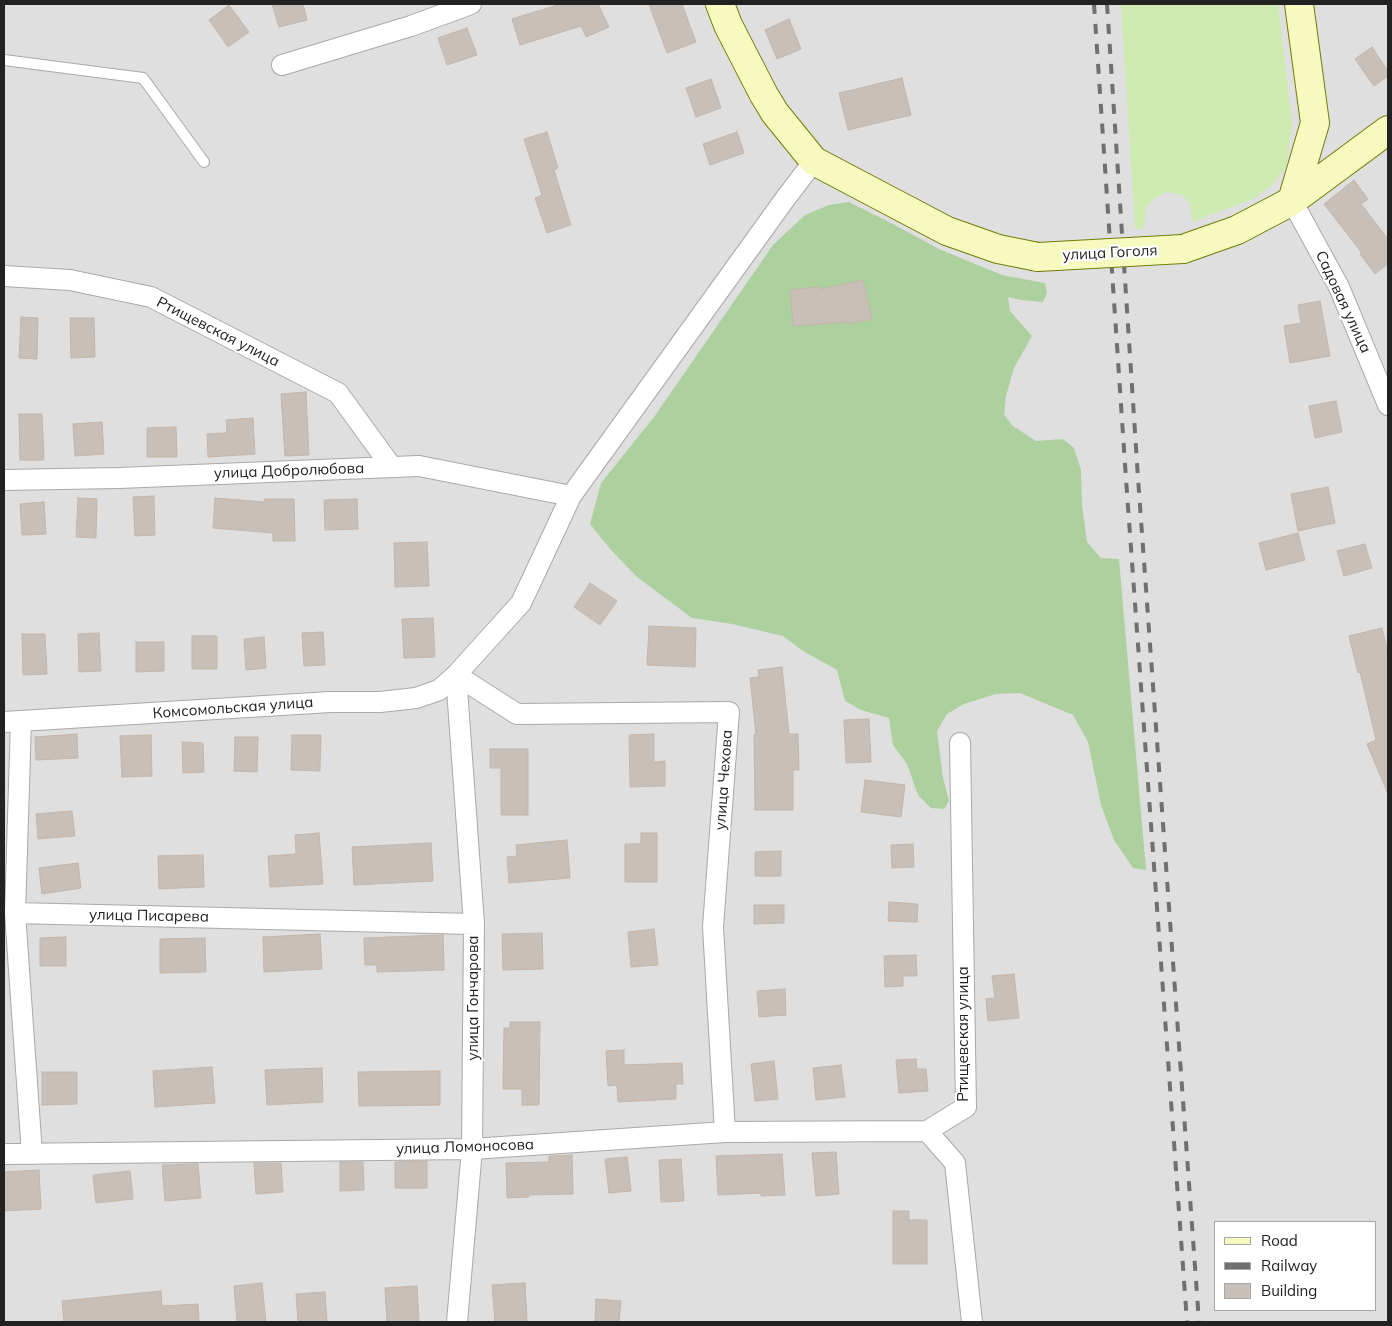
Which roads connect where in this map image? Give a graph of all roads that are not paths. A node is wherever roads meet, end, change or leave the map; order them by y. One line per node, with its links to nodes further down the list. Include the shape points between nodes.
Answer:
1 (471, 4): 5 (street)
2 (720, 4): 7 (street, via 764,95)
3 (1299, 4): 9 (street, via 1315,122)
4 (4, 60): 8 (lane, via 143,78)
5 (282, 65)
6 (1388, 130): 9 (street, улица Гоголя)
7 (814, 161): 9 (street, улица Гоголя, bridge, via 947,231 998,249 1038,257 1183,249 1237,230); 14 (street, Комсомольская улица)
8 (204, 162)
9 (1292, 201): 11 (street, Садовая улица, via 1339,287)
10 (4, 276): 12 (street, Ртищевская улица, via 70,280 151,297 338,393)
11 (1388, 405)
12 (391, 466): 13 (street, улица Добролюбова); 14 (street, улица Добролюбова, via 420,466)
13 (4, 480)
14 (571, 496): 15 (street, Комсомольская улица, via 522,603)
15 (456, 675): 16 (street, Комсомольская улица, via 439,690 416,698 380,702 330,702); 19 (street, улица Гончарова); 21 (street, улица Чехова, via 518,714 729,712 712,927)
16 (13, 722): 18 (street)
17 (960, 743): 20 (street, Ртищевская улица, via 966,1107)
18 (16, 913): 19 (street, улица Писарева); 24 (street)
19 (474, 924): 22 (street, улица Гончарова)
20 (926, 1131): 21 (street, улица Ломоносова); 26 (street, via 955,1163)
21 (725, 1132): 22 (street, улица Ломоносова)
22 (472, 1149): 24 (street, улица Ломоносова); 25 (street, улица Гончарова)
23 (4, 1154): 24 (street, улица Ломоносова)
24 (32, 1154)
25 (457, 1322)
26 (972, 1322)

